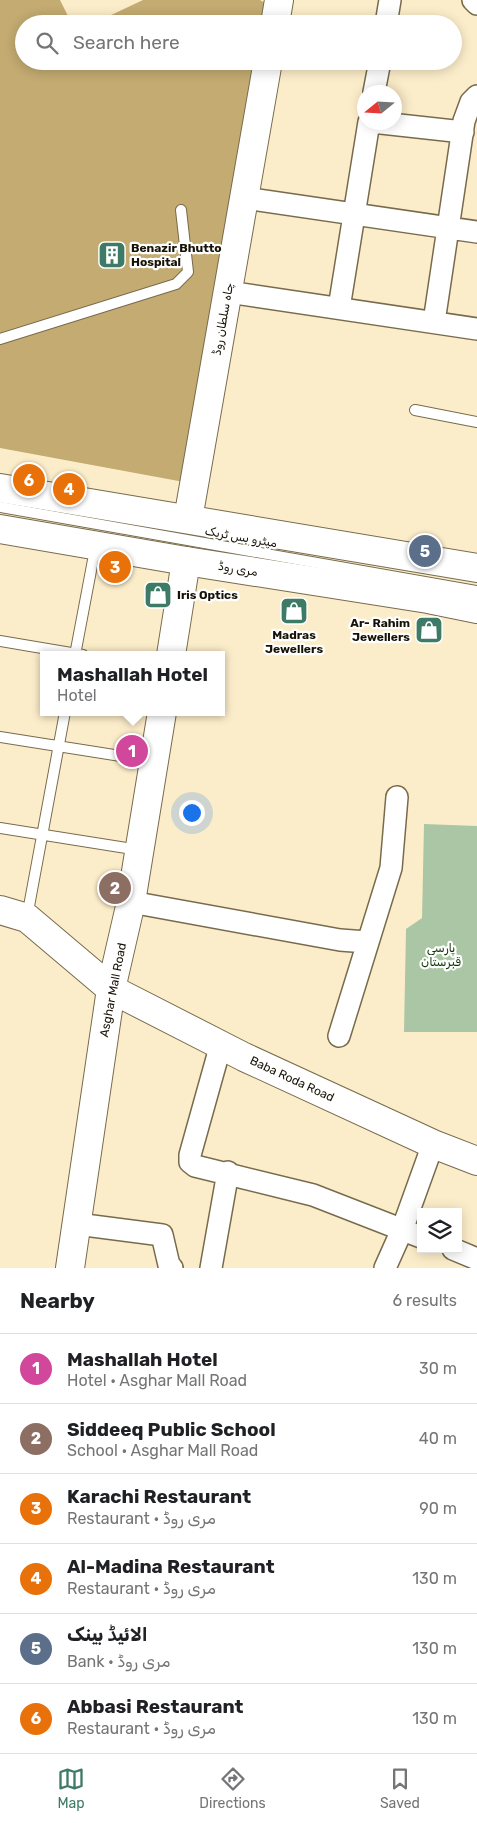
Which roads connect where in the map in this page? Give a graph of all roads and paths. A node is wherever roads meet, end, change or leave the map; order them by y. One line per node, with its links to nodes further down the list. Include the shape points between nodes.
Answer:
1 (279, 0): 5 (main road)
2 (390, 0): 6 (street)
3 (473, 0): 4 (street)
4 (477, 4)
5 (276, 15)
6 (388, 15)
7 (266, 70): 14 (main road, چاہ سلطان روڈ)
8 (378, 70): 9 (street)
9 (375, 85)
10 (477, 96): 13 (street, via 471,102)
11 (402, 125): 13 (street)
12 (369, 130): 16 (street)
13 (463, 132): 17 (street)
14 (244, 198): 16 (street); 19 (main road, چاہ سلطان روڈ)
15 (181, 210): 23 (lane, via 188,272 176,284)
16 (353, 214): 17 (street); 20 (street)
17 (447, 227): 18 (street); 21 (street)
18 (477, 232)
19 (228, 292): 20 (street); 28 (main road, چاہ سلطان روڈ)
20 (339, 308): 21 (street)
21 (434, 322): 22 (street)
22 (477, 329)
23 (0, 339)
24 (415, 410): 25 (lane)
25 (477, 422)
26 (0, 488): 28 (main road)
27 (0, 507): 33 (lane, میٹرو بس ٹریک)
28 (188, 519): 32 (main road)
29 (0, 529): 31 (main road, مری روڈ)
30 (93, 560): 37 (lane)
31 (186, 561): 34 (main road, مری روڈ, via 428,598); 38 (main road)
32 (477, 568)
33 (477, 591)
34 (477, 609)
35 (0, 642): 36 (lane)
36 (58, 651)
37 (78, 651)
38 (172, 651)
39 (64, 716): 42 (lane)
40 (161, 716): 43 (main road, Asghar Mall Road)
41 (0, 737): 42 (lane)
42 (59, 746): 43 (lane); 46 (lane)
43 (154, 761): 47 (main road, Asghar Mall Road)
44 (397, 797): 51 (street, via 391,868)
45 (0, 828): 46 (lane)
46 (42, 834): 47 (lane); 50 (lane)
47 (139, 850): 48 (main road, Asghar Mall Road)
48 (131, 902): 51 (street, via 340,940); 52 (main road, Asghar Mall Road)
49 (0, 910): 50 (main road)
50 (27, 918): 52 (main road, Baba Roda Road)
51 (367, 942): 53 (street)
52 (111, 989): 54 (main road, Baba Roda Road); 58 (main road, Asghar Mall Road)
53 (339, 1036)
54 (221, 1044): 55 (main road, Baba Roda Road); 57 (street, via 190,1162 195,1166)
55 (433, 1144): 56 (main road, Baba Roda Road); 59 (street)
56 (477, 1160)
57 (228, 1172): 59 (street, via 313,1195); 64 (street)
58 (77, 1224): 62 (main road, Asghar Mall Road); 63 (street, via 162,1235)
59 (412, 1233): 65 (street)
60 (462, 1253): 61 (street)
61 (477, 1259)
62 (70, 1268)
63 (172, 1268)
64 (211, 1268)
65 (385, 1268)

